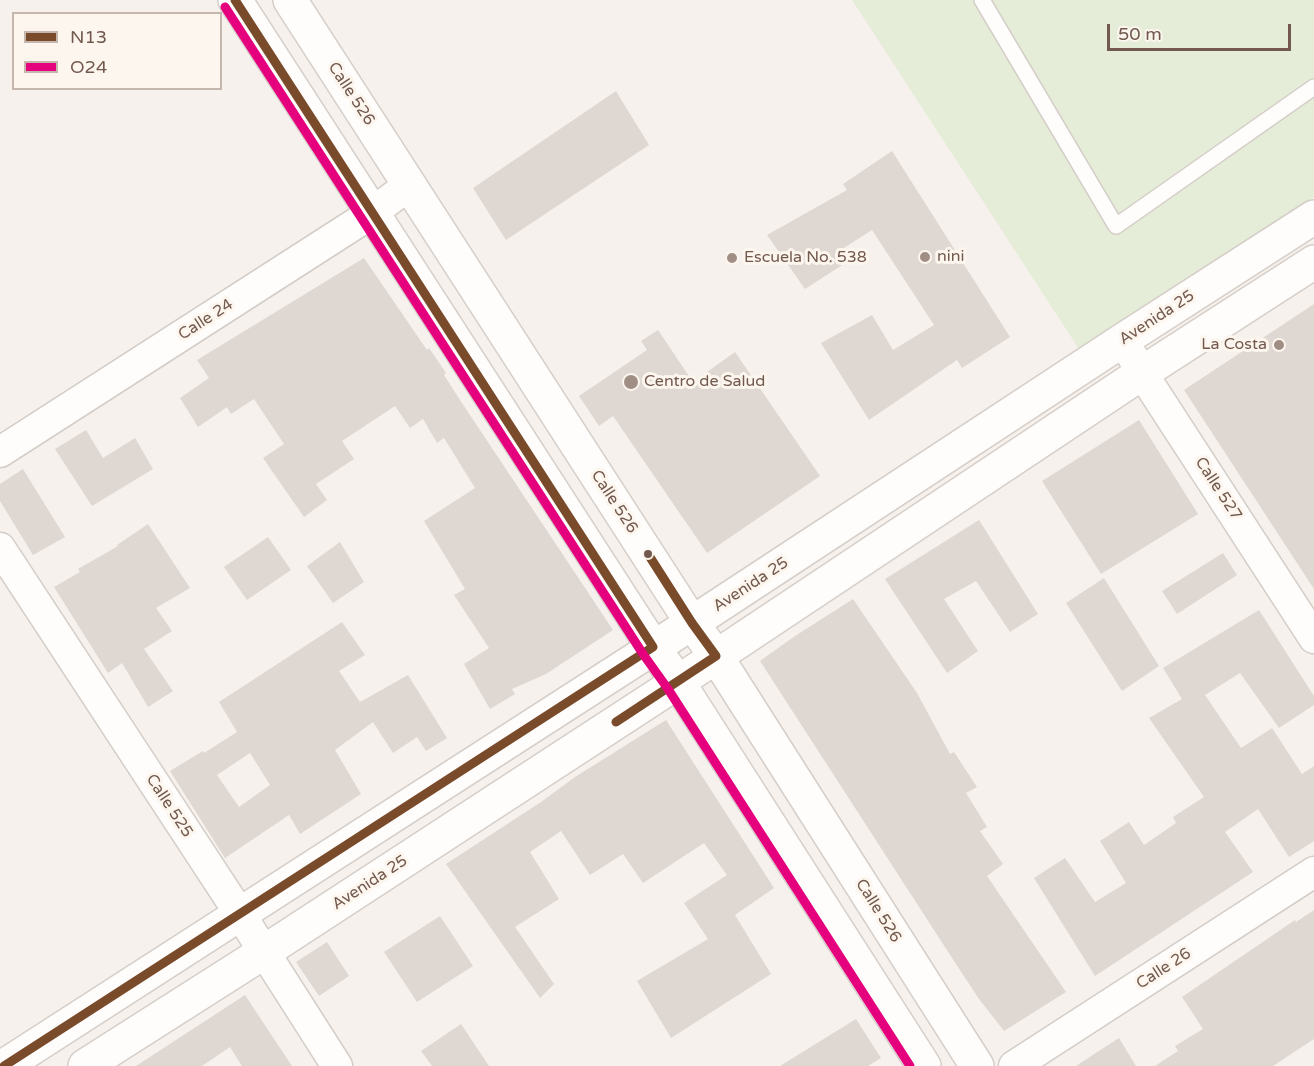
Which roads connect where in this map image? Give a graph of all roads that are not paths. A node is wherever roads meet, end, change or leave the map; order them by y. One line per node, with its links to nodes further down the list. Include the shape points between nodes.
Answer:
1 (235, 0): 6 (main road)
2 (290, 0): 5 (main road, Calle 526)
3 (982, 0): 4 (lane, via 1116,226)
4 (1314, 87)
5 (410, 185): 6 (street, Calle 24); 13 (main road, Calle 526)
6 (372, 213): 11 (street, Calle 24); 15 (main road)
7 (1314, 217): 9 (main road, Avenida 25)
8 (1314, 262): 10 (main road, Avenida 25)
9 (1123, 340): 10 (street, Calle 527); 13 (main road, Avenida 25)
10 (1142, 373): 14 (street, Calle 527); 16 (main road, Avenida 25)
11 (0, 452)
12 (0, 548): 19 (street, Calle 525)
13 (692, 623): 15 (main road, Avenida 25); 16 (main road, Calle 526)
14 (1314, 638)
15 (653, 647): 17 (main road); 19 (main road, Avenida 25)
16 (716, 656): 17 (main road, Avenida 25); 25 (main road, Calle 526)
17 (678, 682): 20 (main road, Avenida 25); 24 (main road)
18 (1314, 872): 26 (street, Calle 26)
19 (240, 914): 20 (street, Calle 525); 21 (main road, Avenida 25)
20 (264, 952): 22 (main road, Avenida 25); 23 (street, Calle 525)
21 (4, 1066)
22 (85, 1066)
23 (337, 1066)
24 (924, 1066)
25 (976, 1066)
26 (1014, 1066)

